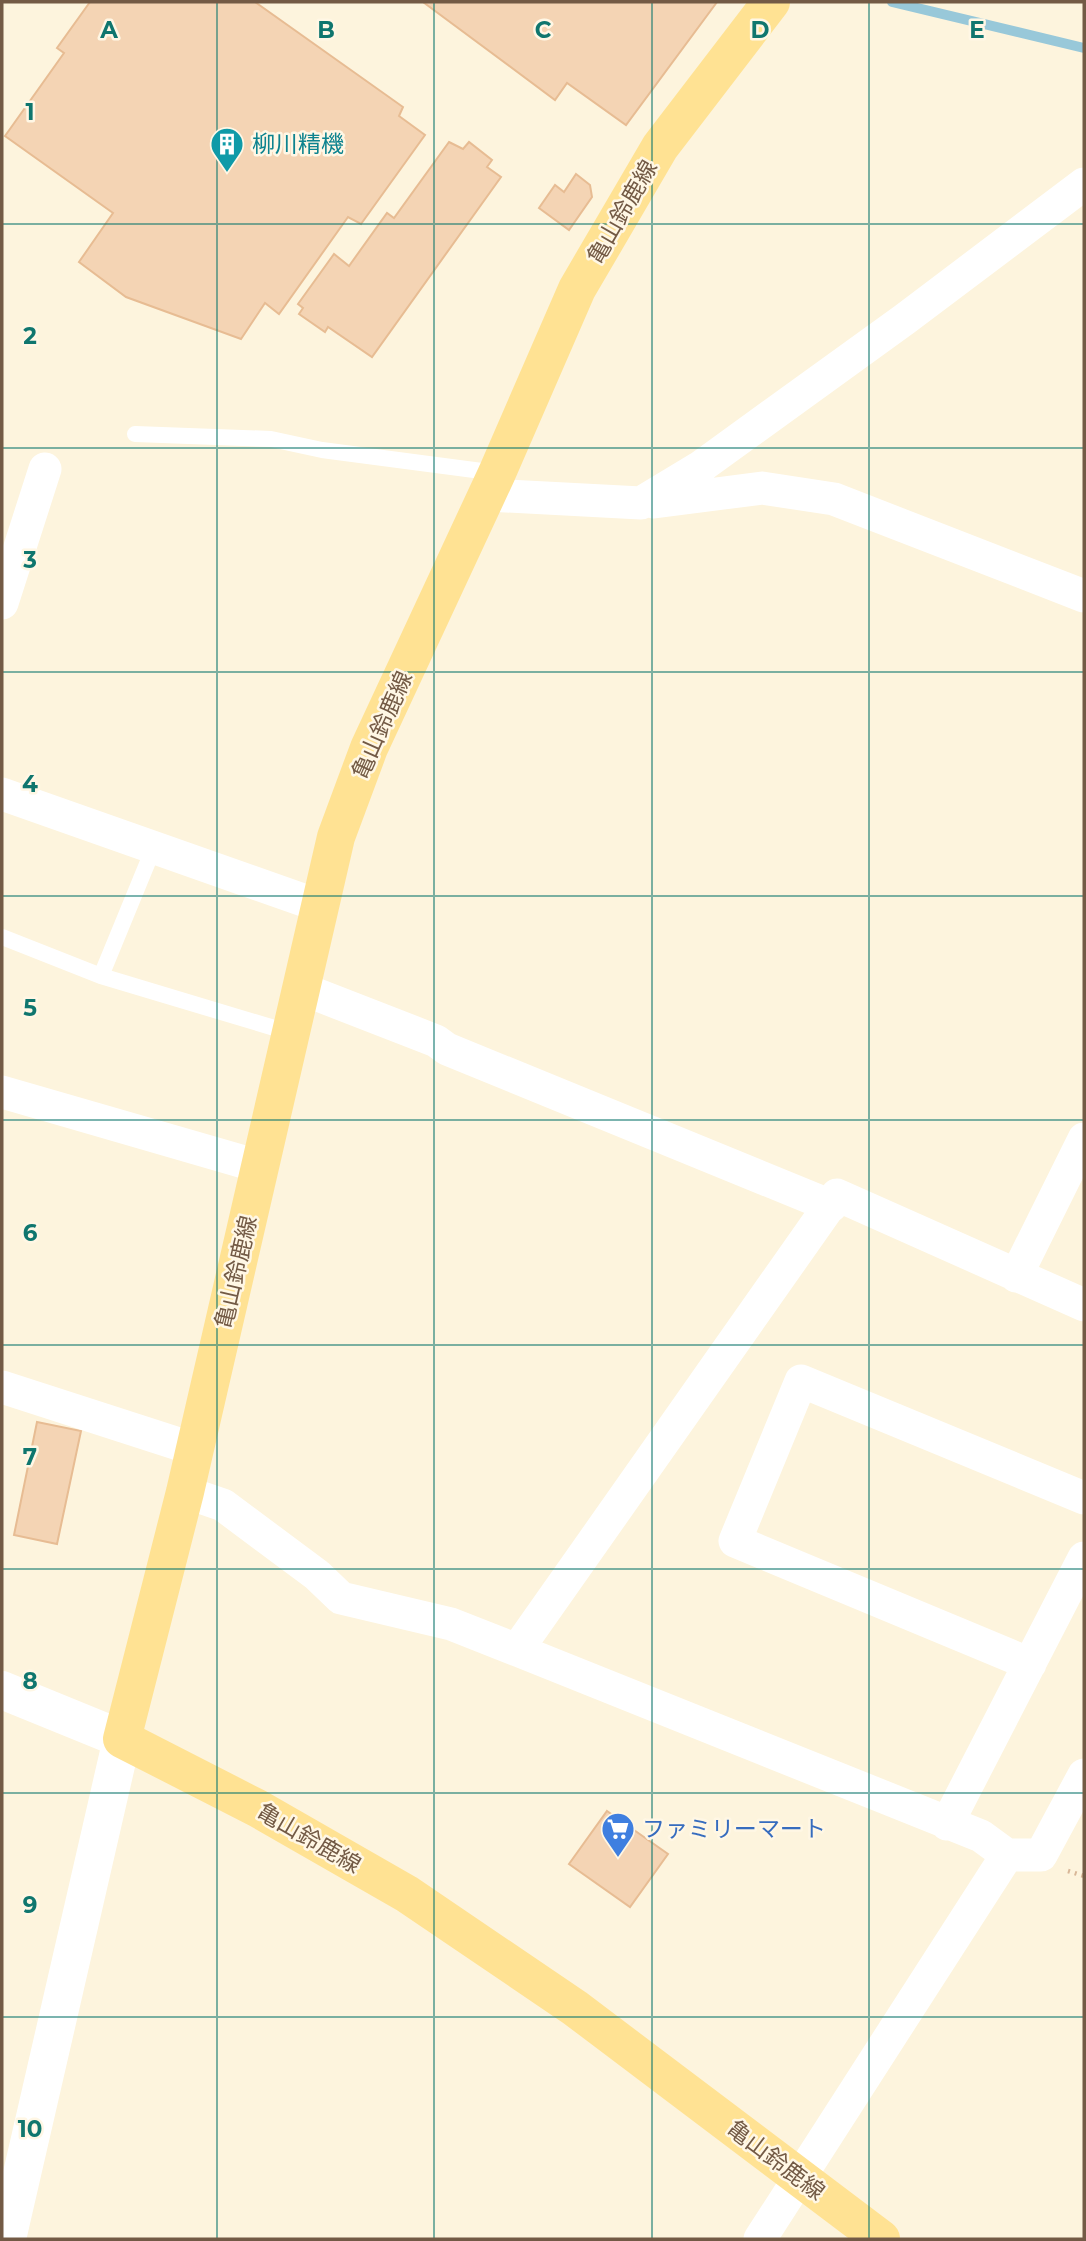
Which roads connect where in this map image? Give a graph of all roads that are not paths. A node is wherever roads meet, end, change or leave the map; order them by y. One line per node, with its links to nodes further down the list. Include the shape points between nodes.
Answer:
1 (771, 2): 5 (main road, 亀山鈴鹿線, via 660,147 584,277)
2 (1084, 184): 6 (street, via 916,312 699,468)
3 (135, 434): 5 (lane, via 271,439)
4 (46, 469): 8 (street)
5 (493, 484): 6 (street); 11 (main road, 亀山鈴鹿線, via 369,748 336,837)
6 (641, 503): 7 (street, via 762,488 834,499)
7 (1084, 596)
8 (2, 603)
9 (2, 794): 10 (street)
10 (153, 847): 11 (street); 13 (lane)
11 (320, 906): 14 (main road, 亀山鈴鹿線)
12 (2, 937): 13 (lane)
13 (101, 976): 15 (lane)
14 (300, 988): 15 (main road, 亀山鈴鹿線); 19 (street)
15 (291, 1033): 18 (main road, 亀山鈴鹿線)
16 (2, 1092): 18 (street)
17 (1084, 1139): 20 (street)
18 (261, 1167): 23 (main road, 亀山鈴鹿線)
19 (831, 1206): 20 (street, via 837,1195); 27 (street)
20 (1016, 1276): 21 (street)
21 (1084, 1305)
22 (2, 1387): 23 (street)
23 (194, 1449): 24 (main road, 亀山鈴鹿線)
24 (185, 1492): 27 (street, via 223,1505 341,1598 451,1624); 30 (main road, 亀山鈴鹿線)
25 (1084, 1498): 28 (street, via 801,1381 735,1541)
26 (1084, 1558): 28 (street)
27 (517, 1650): 32 (street)
28 (1030, 1664): 32 (street)
29 (2, 1690): 30 (street)
30 (122, 1739): 34 (street); 35 (main road, 亀山鈴鹿線, via 257,1808 407,1894 575,2008)
31 (1084, 1775): 33 (street, via 1041,1856)
32 (947, 1824): 33 (street, via 981,1836)
33 (1007, 1856): 35 (street)
34 (13, 2157): 36 (street)
35 (801, 2178): 37 (street); 38 (main road, 亀山鈴鹿線)
36 (7, 2239)
37 (760, 2239)
38 (881, 2239)

